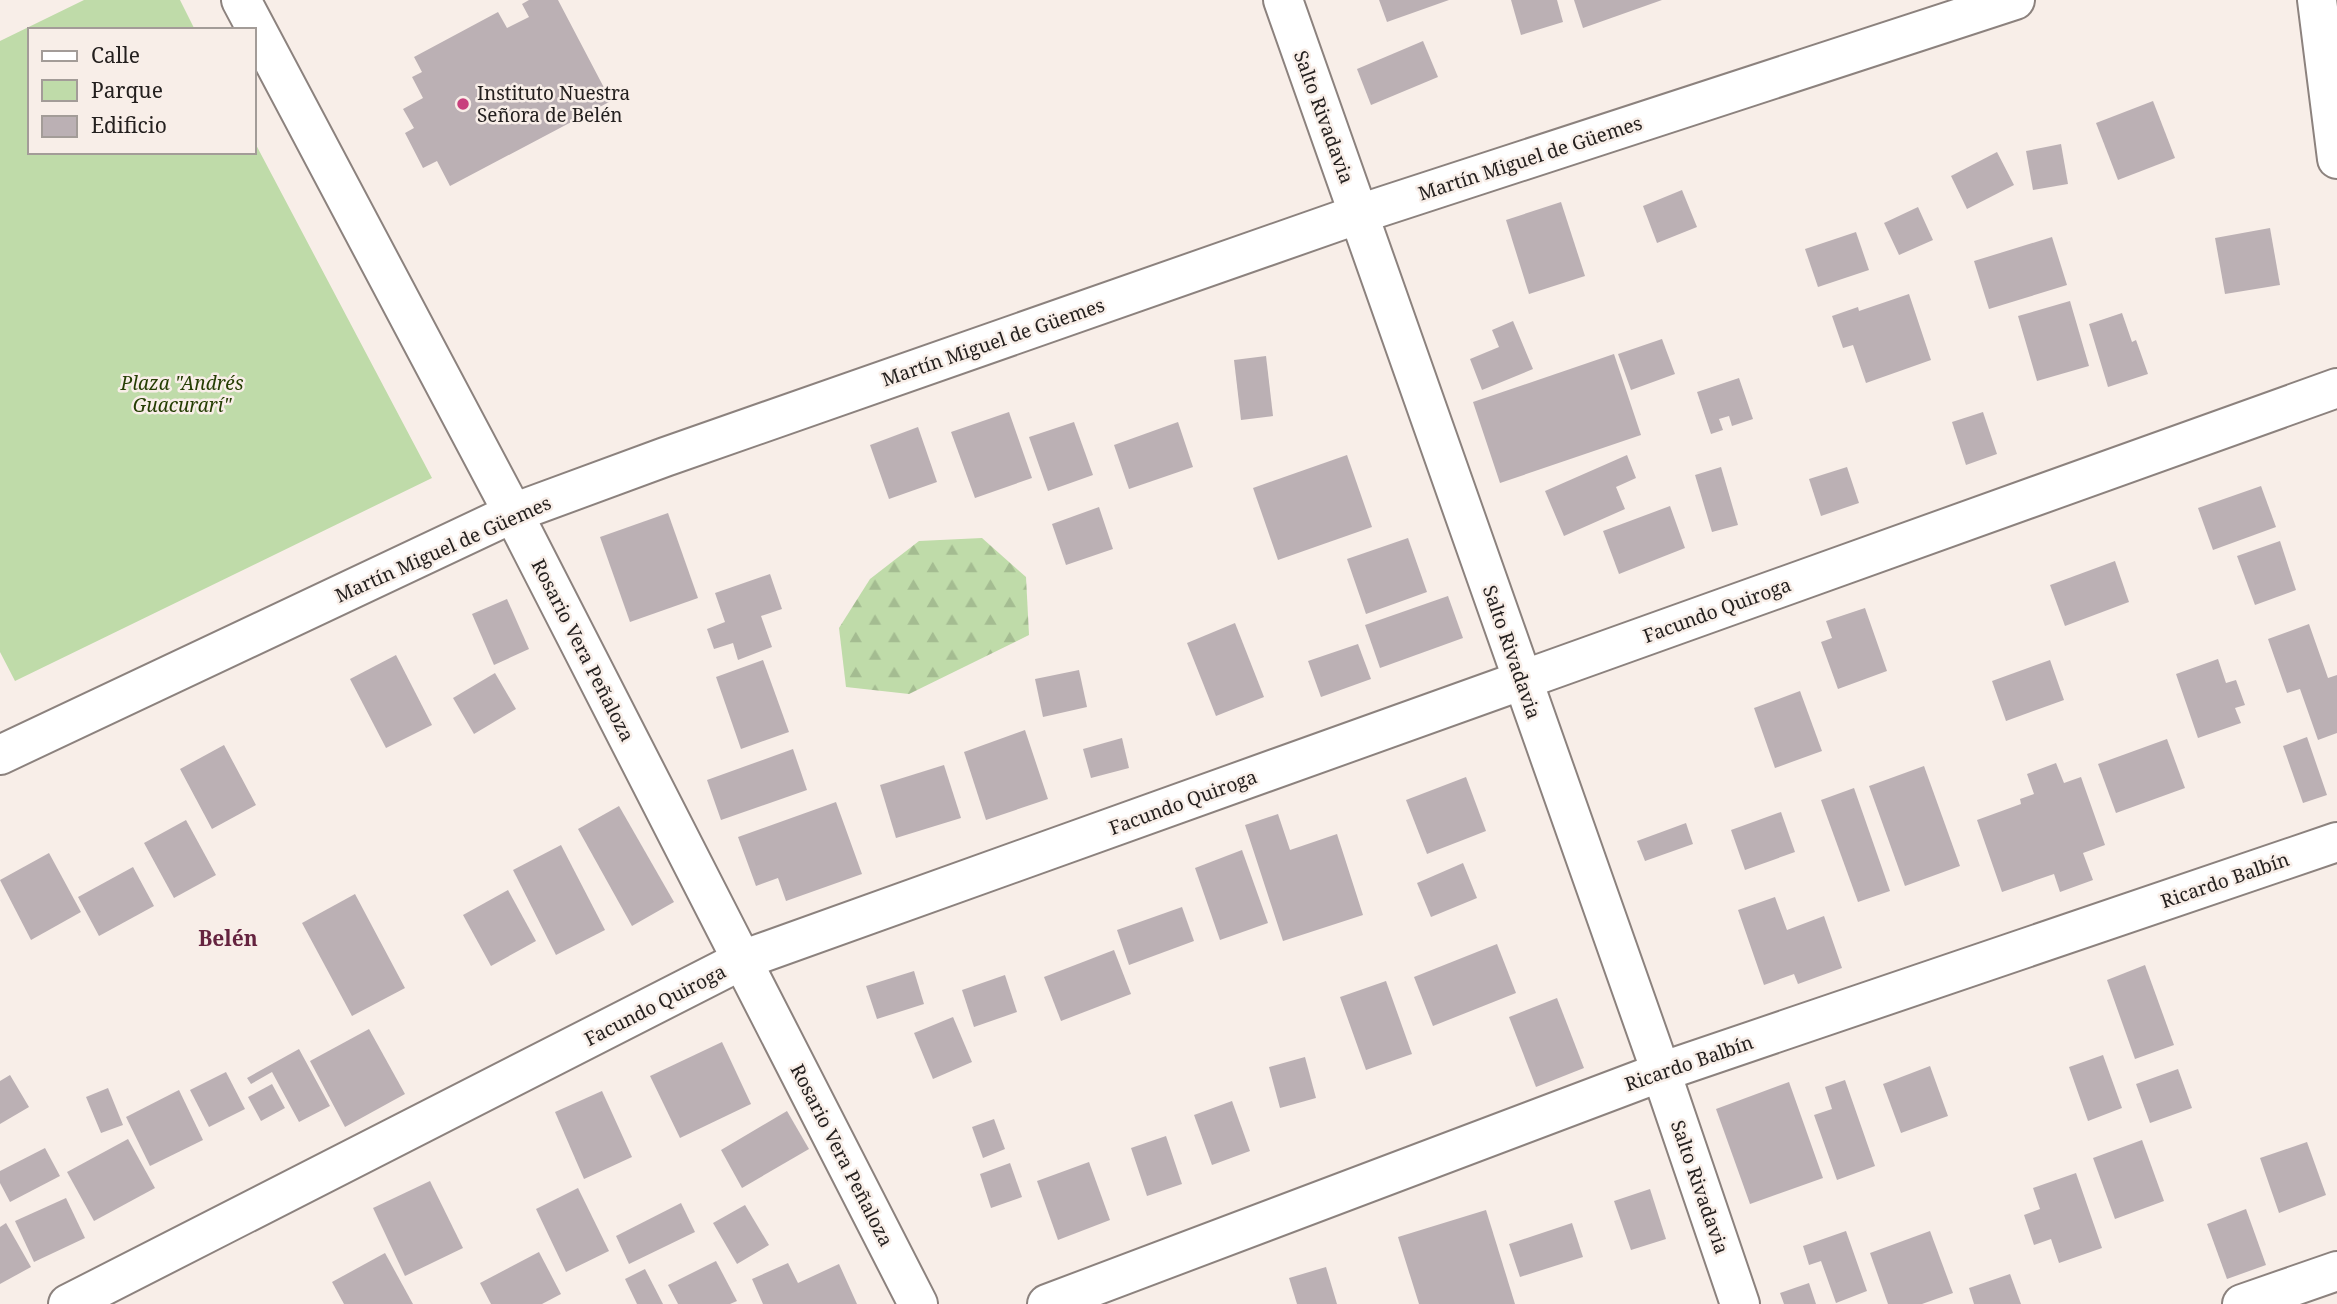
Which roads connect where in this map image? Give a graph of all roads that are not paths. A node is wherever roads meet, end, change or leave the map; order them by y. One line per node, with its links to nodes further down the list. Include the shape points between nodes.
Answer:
1 (241, 0): 5 (street, Rosario Vera Peñaloza)
2 (1283, 0): 8 (street, Salto Rivadavia)
3 (2015, 0): 8 (street, Martín Miguel de Güemes)
4 (2317, 0): 7 (street)
5 (256, 28)
6 (256, 28): 10 (street, Rosario Vera Peñaloza)
7 (2337, 159)
8 (1359, 214): 10 (street, Martín Miguel de Güemes); 11 (street, Salto Rivadavia)
9 (2337, 388): 11 (street, Facundo Quiroga)
10 (513, 513): 12 (street, Martín Miguel de Güemes); 14 (street, Rosario Vera Peñaloza)
11 (1522, 680): 14 (street, Facundo Quiroga); 15 (street, Salto Rivadavia)
12 (2, 751)
13 (2337, 842): 15 (street, Ricardo Balbín)
14 (742, 960): 17 (street, Facundo Quiroga); 18 (street, Rosario Vera Peñaloza)
15 (1661, 1072): 19 (street, Ricardo Balbín); 20 (street, Salto Rivadavia)
16 (2337, 1271): 21 (street)
17 (68, 1304)
18 (918, 1304)
19 (1047, 1304)
20 (1740, 1304)
21 (2242, 1304)

